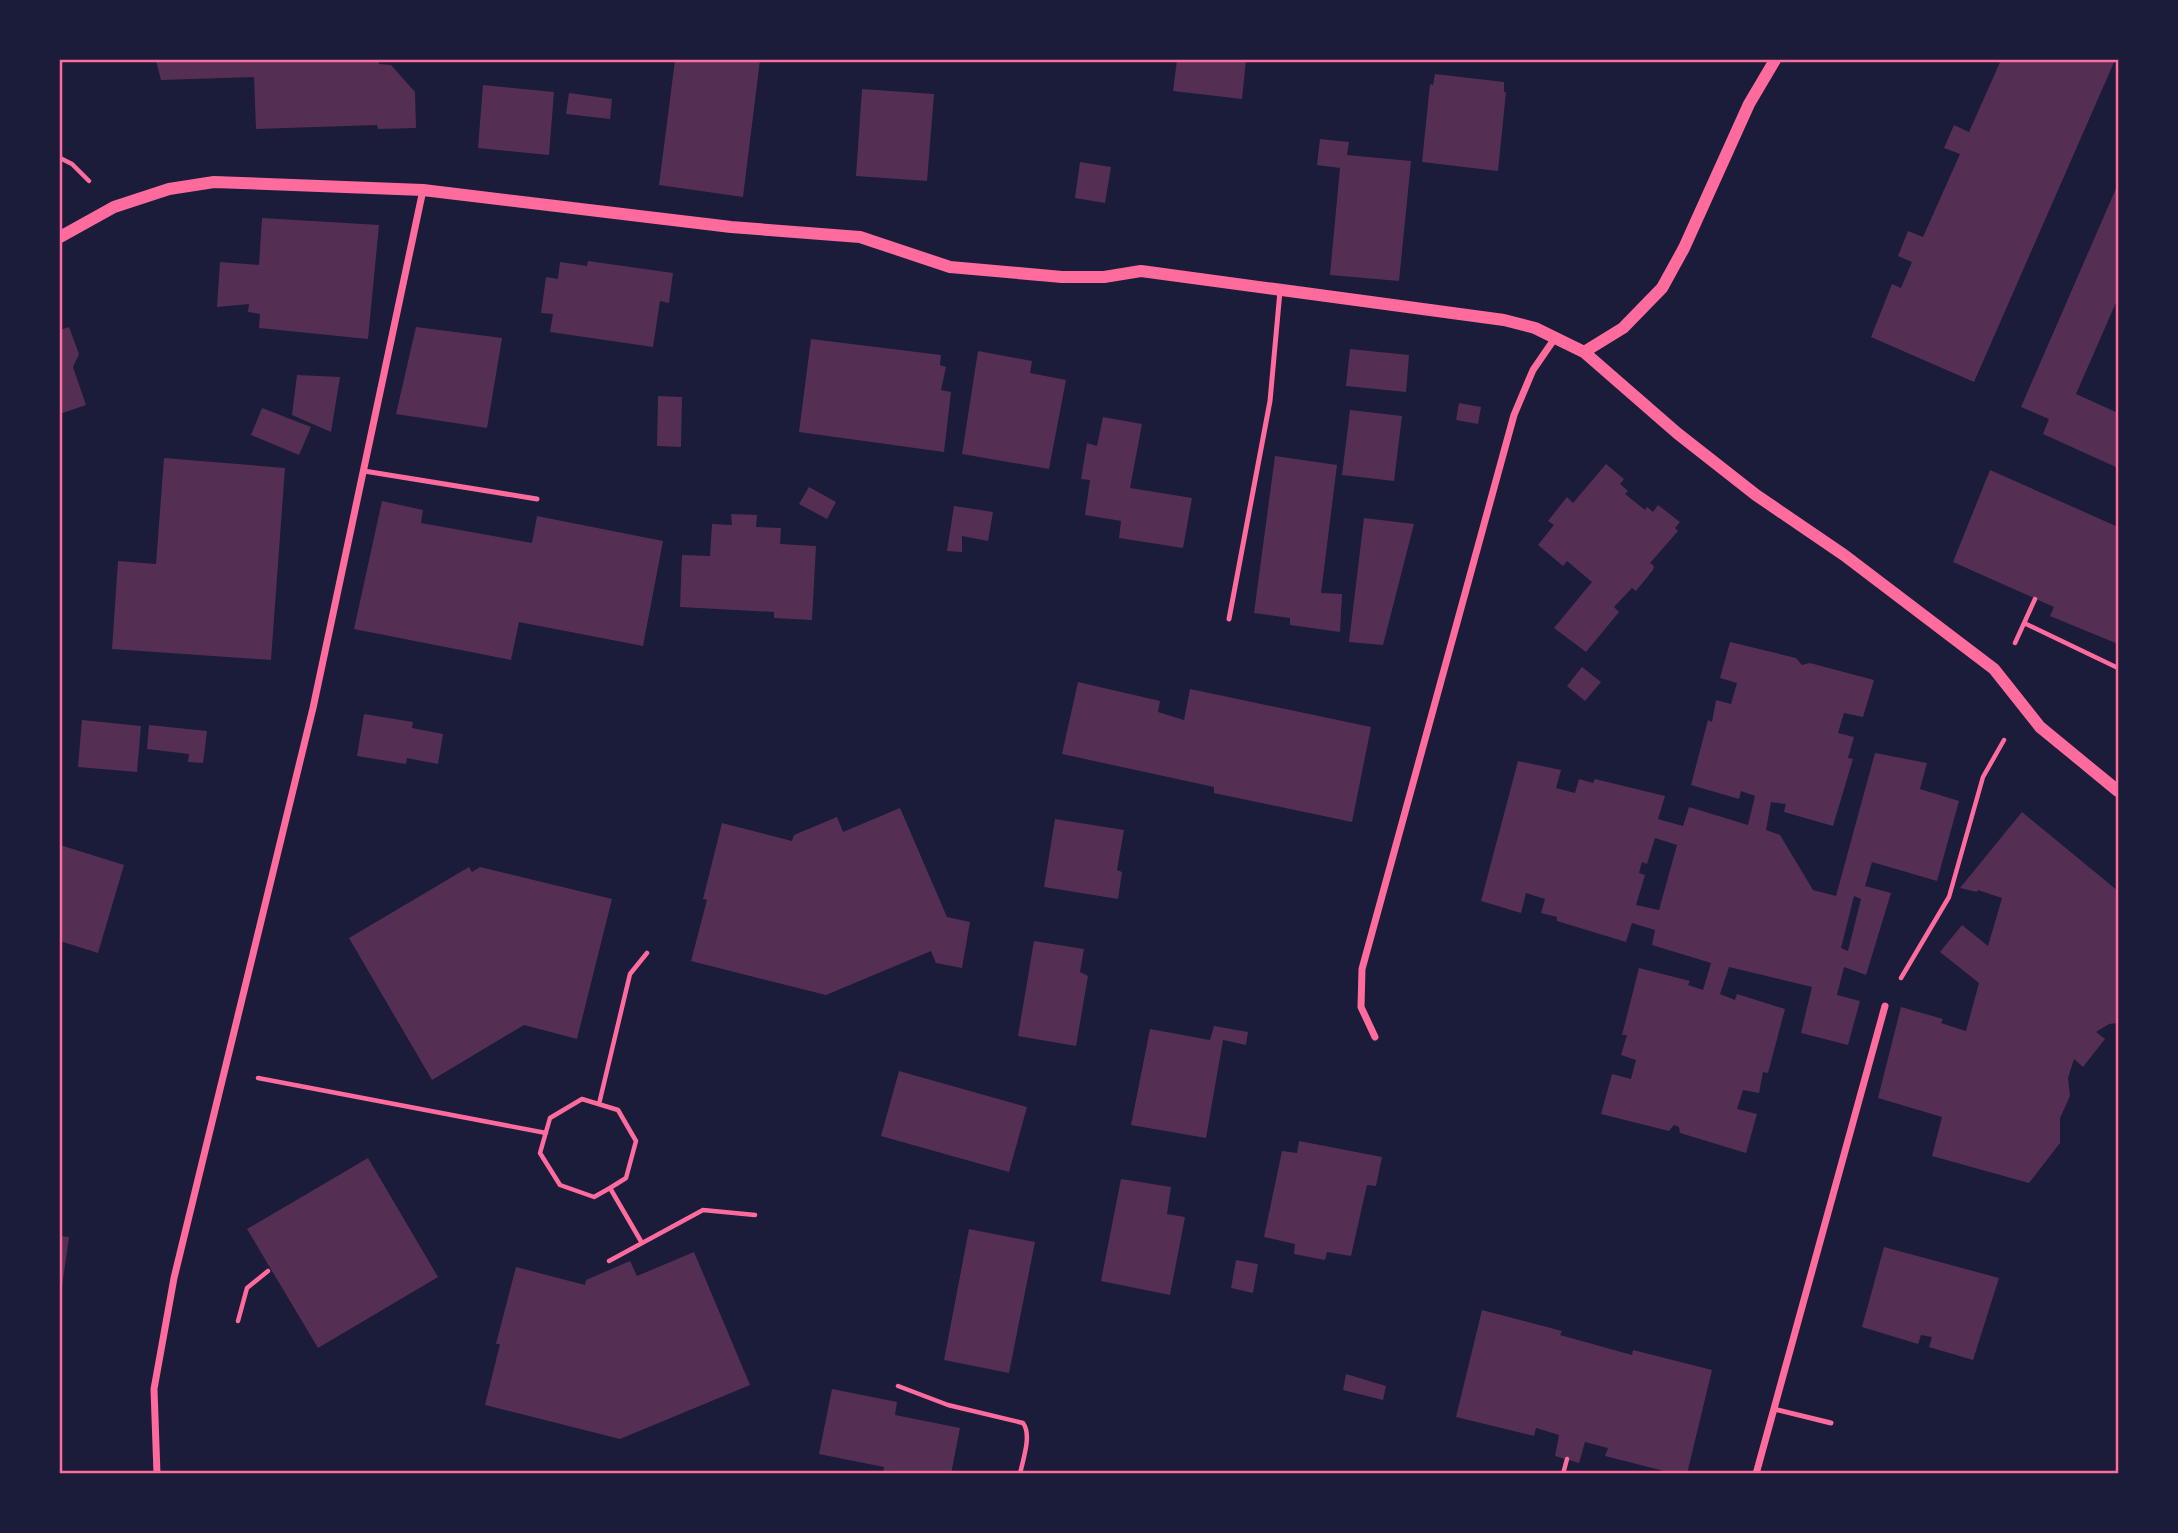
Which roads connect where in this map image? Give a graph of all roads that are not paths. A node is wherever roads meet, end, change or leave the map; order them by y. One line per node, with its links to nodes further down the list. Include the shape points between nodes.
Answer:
1 (1775, 60): 6 (street, via 1749,104 1662,288 1623,328)
2 (423, 190): 3 (street, via 214,182 169,189 114,207); 4 (street, via 731,227 860,237 950,267 1062,277 1142,271); 7 (street)
3 (60, 237)
4 (1280, 289): 5 (street, via 1504,320); 9 (lane, via 1270,401)
5 (1556, 337): 6 (street); 12 (street, via 1533,370 1514,415 1362,969 1361,1007)
6 (1584, 352): 10 (street, via 1756,495 1844,555 1994,669 2040,727)
7 (363, 471): 8 (lane); 15 (street, via 293,791 174,1278 154,1389)
8 (537, 499)
9 (1230, 619)
10 (2119, 791)
11 (1885, 1006): 13 (street)
12 (1375, 1037)
13 (1774, 1409): 14 (lane); 16 (street)
14 (1830, 1423)
15 (157, 1474)
16 (1756, 1474)

